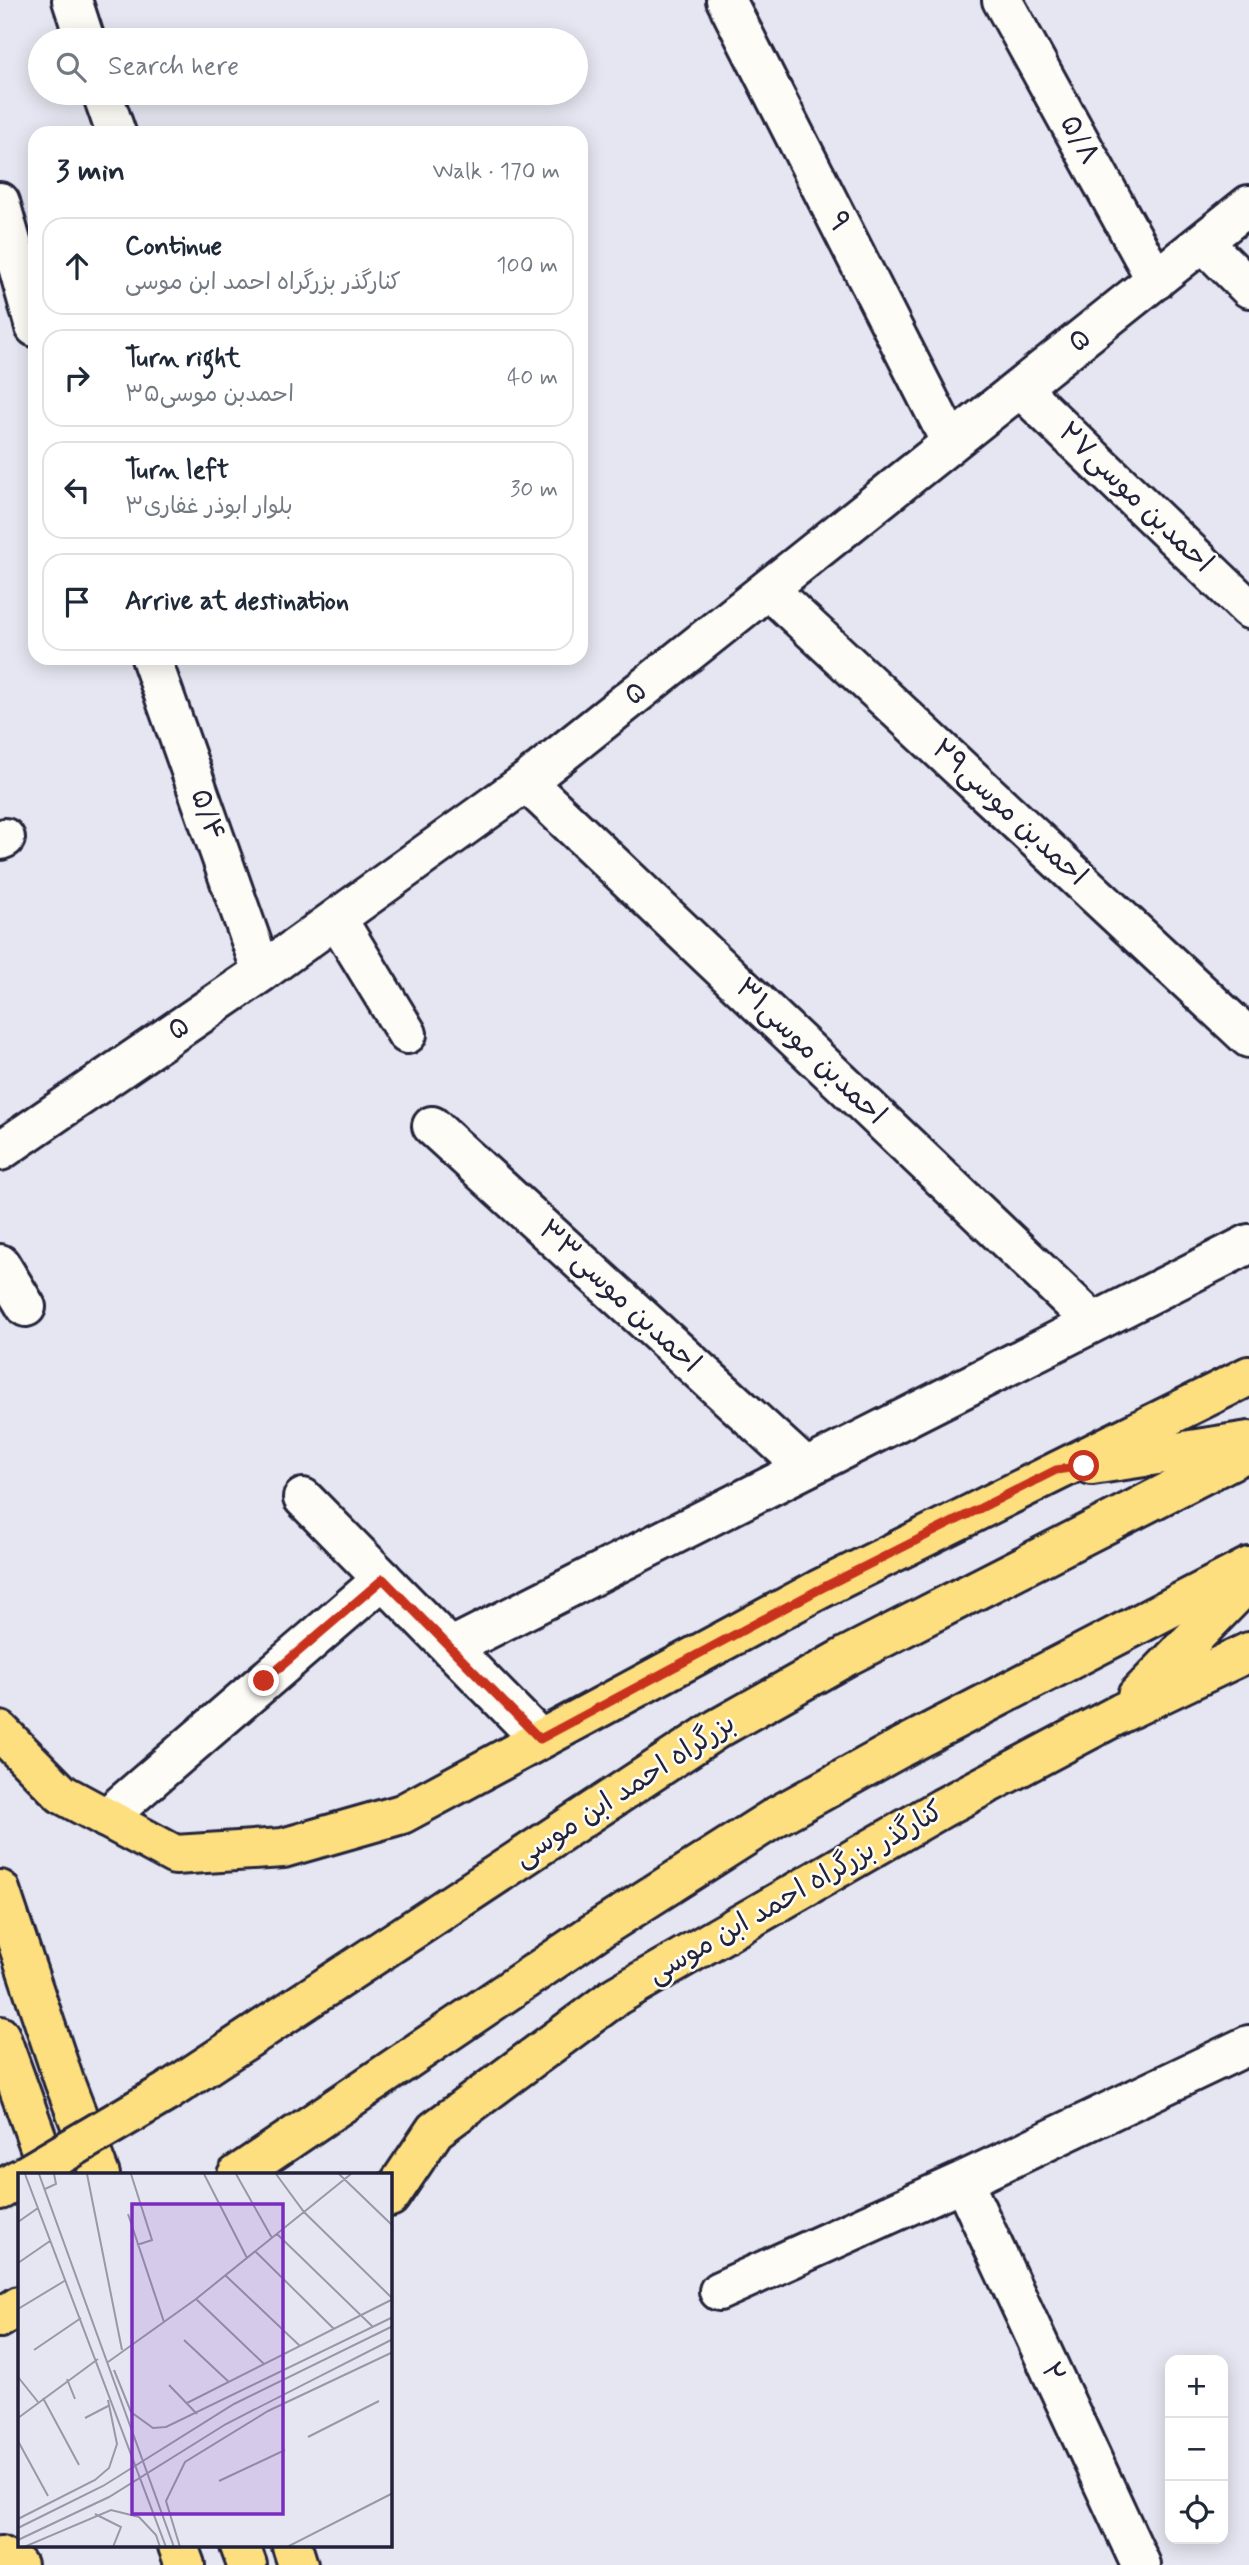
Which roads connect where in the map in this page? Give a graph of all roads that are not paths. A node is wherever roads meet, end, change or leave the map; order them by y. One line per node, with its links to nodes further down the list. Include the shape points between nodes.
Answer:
1 (72, 0): 4 (street)
2 (726, 0): 14 (street, ۹)
3 (1002, 0): 10 (street, ۵/۸)
4 (81, 28)
5 (106, 105): 6 (street)
6 (114, 126)
7 (0, 202): 12 (street)
8 (1249, 205): 9 (street, ۵)
9 (1203, 243): 10 (street, ۵); 11 (street)
10 (1156, 280): 13 (street, ۵)
11 (1249, 288)
12 (28, 302)
13 (1020, 388): 14 (street, ۵); 16 (street, ۲۷احمدبن موسی)
14 (951, 443): 15 (street, ۵)
15 (768, 589): 18 (street, ۵); 22 (street, ۲۹احمدبن موسی)
16 (1249, 609)
17 (153, 665): 20 (street, ۵/۴)
18 (526, 782): 19 (street, ۵); 28 (street, ۳۱احمدبن موسی)
19 (337, 919): 20 (street, ۵); 21 (street)
20 (262, 972): 24 (street, ۵)
21 (407, 1034)
22 (1249, 1038)
23 (432, 1126): 32 (street, ۳۳احمدبن موسی)
24 (0, 1152)
25 (1249, 1244): 28 (street)
26 (0, 1264): 27 (street)
27 (26, 1307)
28 (1093, 1322): 32 (street)
29 (1249, 1376): 33 (main road)
30 (1249, 1441): 33 (main road)
31 (1249, 1451): 47 (main road, بزرگراه احمد ابن موسی, bridge, via 847,1656 706,1737 167,2092)
32 (806, 1468): 38 (street)
33 (1056, 1470): 42 (main road, via 818,1590)
34 (303, 1498): 36 (street)
35 (1249, 1567): 50 (main road, via 777,1816 595,1932)
36 (383, 1579): 38 (street); 43 (street)
37 (1249, 1581): 40 (main road)
38 (450, 1648): 42 (street)
39 (1249, 1652): 40 (main road, کنارگذر بزرگراه احمد ابن موسی)
40 (1121, 1713): 54 (main road, کنارگذر بزرگراه احمد ابن موسی, via 919,1821 616,1996 435,2130)
41 (0, 1731): 43 (main road, via 62,1794)
42 (540, 1739): 43 (main road, via 402,1814 284,1848 175,1855)
43 (106, 1818)
44 (0, 1890): 49 (main road)
45 (0, 2036): 48 (main road)
46 (1249, 2045): 52 (street)
47 (29, 2173)
48 (49, 2173)
49 (99, 2173)
50 (240, 2173)
51 (18, 2180): 53 (main road)
52 (963, 2181): 55 (street); 66 (street, ۲)
53 (0, 2190)
54 (392, 2194)
55 (719, 2291)
56 (18, 2307): 57 (main road)
57 (0, 2318)
58 (179, 2548): 63 (main road)
59 (241, 2548): 64 (main road)
60 (293, 2548): 65 (main road)
61 (0, 2556): 62 (main road)
62 (17, 2565)
63 (185, 2565)
64 (247, 2565)
65 (298, 2565)
66 (1141, 2565)

